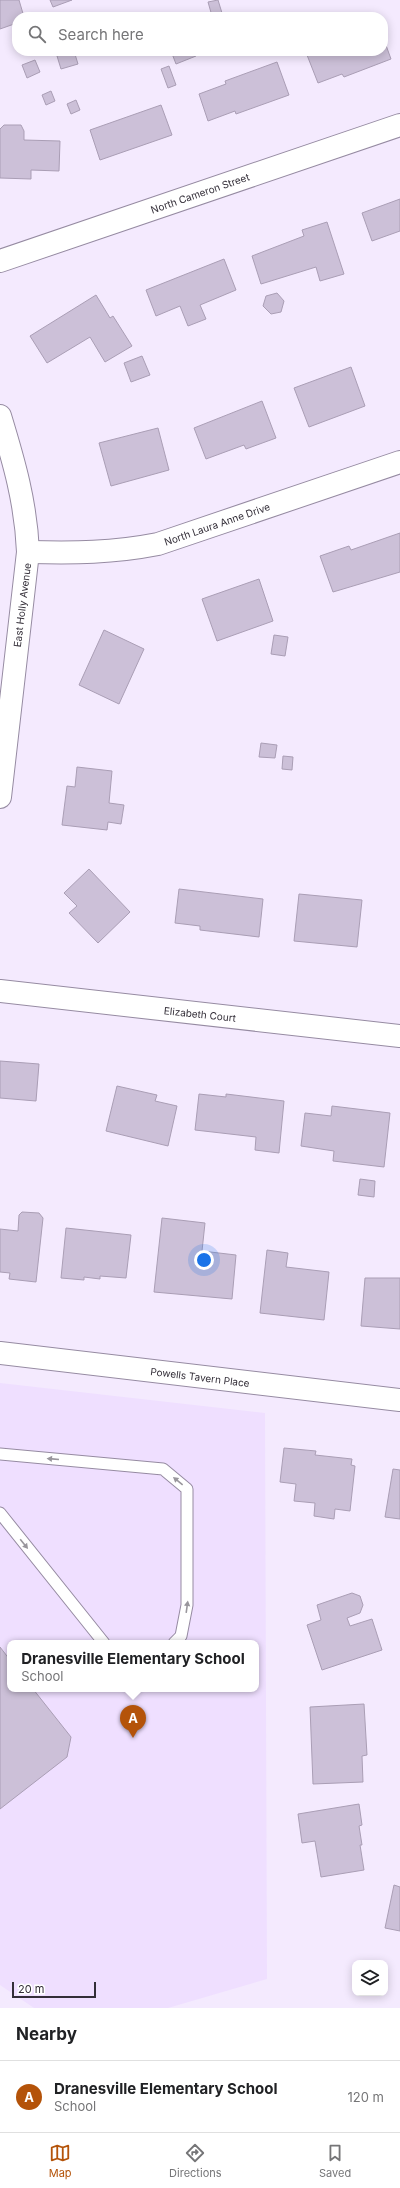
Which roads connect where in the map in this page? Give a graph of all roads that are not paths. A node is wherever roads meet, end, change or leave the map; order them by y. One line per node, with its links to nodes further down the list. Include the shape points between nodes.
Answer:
1 (400, 125): 2 (street, North Cameron Street)
2 (0, 261)
3 (0, 416): 5 (street, East Holly Avenue, via 18,474 26,520)
4 (400, 462): 5 (street, North Laura Anne Drive, via 158,544 124,551 84,554)
5 (28, 552): 6 (street, East Holly Avenue)
6 (0, 797)
7 (0, 991): 8 (street, Elizabeth Court)
8 (400, 1036)
9 (0, 1353): 10 (street, Powells Tavern Place)
10 (400, 1400)
11 (0, 1454): 14 (lane, one-way to 11, via 181,1636 188,1605 187,1489 163,1469)
12 (0, 1513): 13 (lane, one-way to 13)
13 (102, 1640)
14 (177, 1640)

